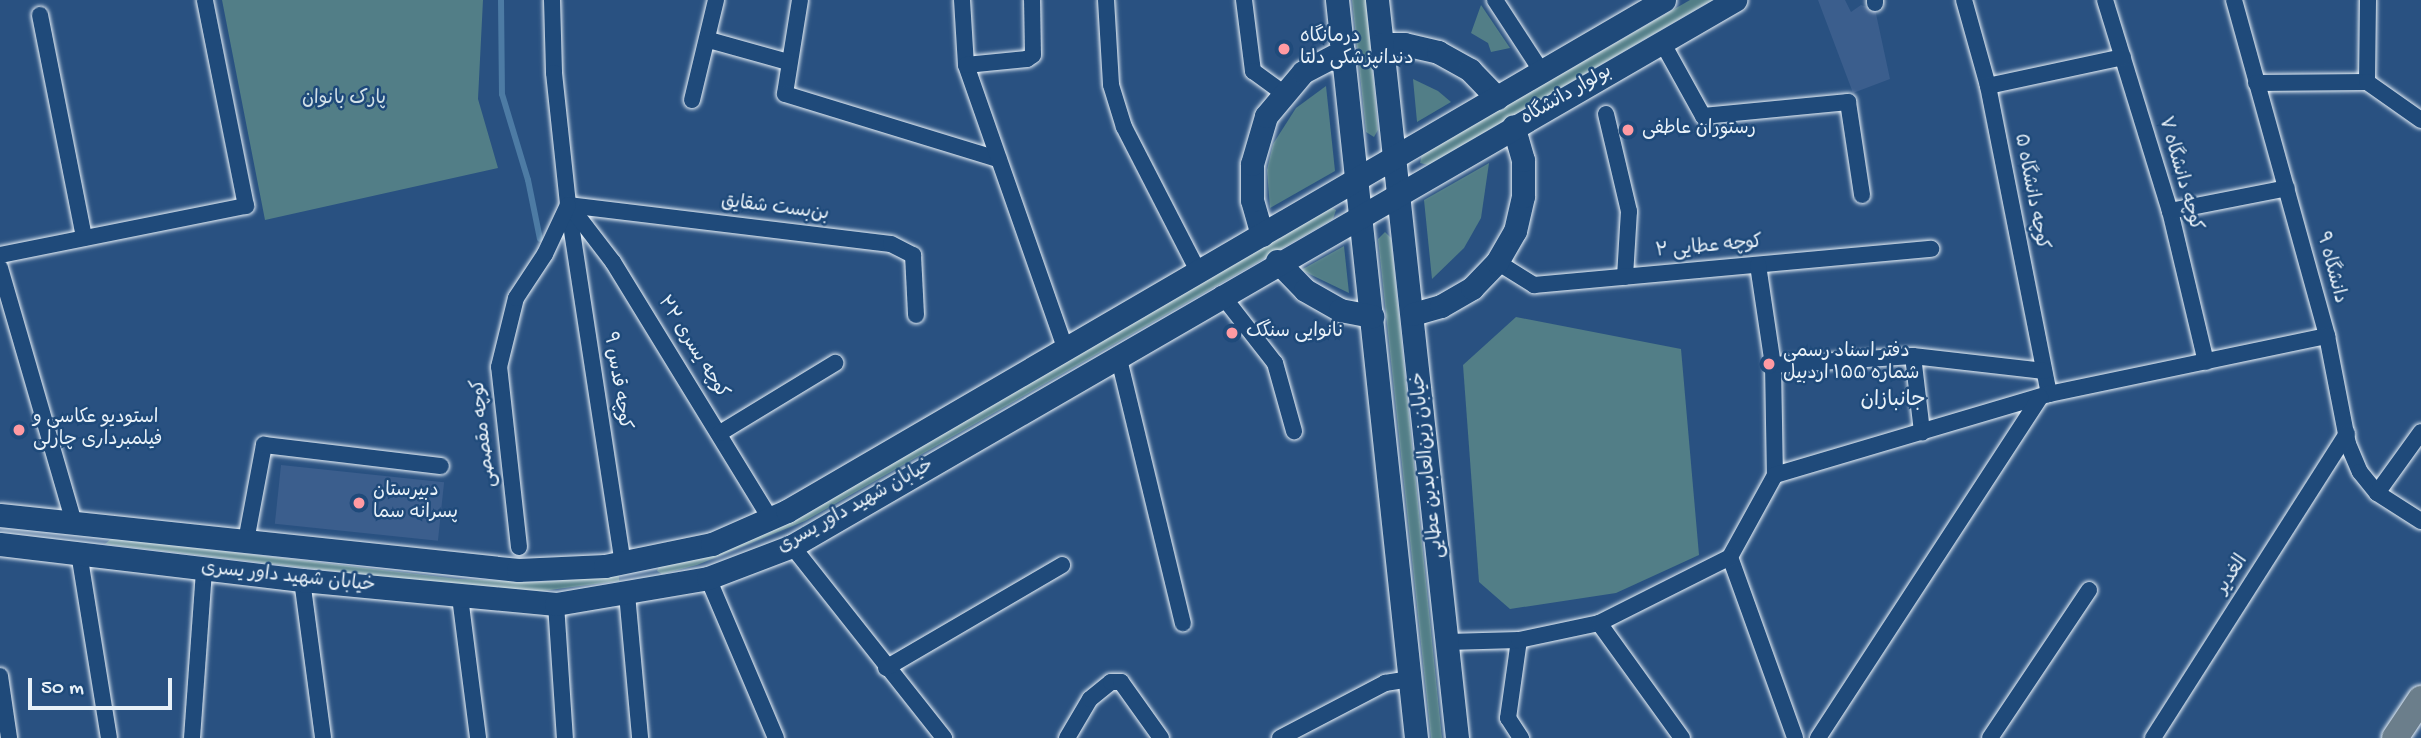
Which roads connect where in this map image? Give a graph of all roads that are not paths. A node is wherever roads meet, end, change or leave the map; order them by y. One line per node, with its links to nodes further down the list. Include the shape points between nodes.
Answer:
1 (205, 0): 46 (street, via 246,206)
2 (552, 0): 42 (street, کوچه قدس ۹, via 554,73)
3 (716, 0): 19 (street)
4 (800, 0): 24 (street)
5 (962, 0): 25 (street)
6 (1032, 0): 25 (street, via 1033,55)
7 (1106, 0): 53 (street, via 1111,85 1124,127)
8 (1244, 0): 30 (street, via 1253,71)
9 (1337, 0): 22 (main road)
10 (1377, 0): 21 (main road, خیابان زین‌العابدین عطایی)
11 (1496, 0): 26 (street)
12 (1664, 0): 26 (main road, بولوار دانشگاه)
13 (1735, 0): 20 (main road, بولوار دانشگاه)
14 (1964, 0): 29 (street, کوچه دانشگاه ۵)
15 (2105, 0): 23 (street, کوچه دانشگاه ۷)
16 (2234, 0): 28 (street, دانشگاه ۹)
17 (2368, 0): 27 (street)
18 (40, 15): 46 (street)
19 (709, 40): 24 (street); 32 (street)
20 (1662, 42): 35 (main road, بولوار دانشگاه); 41 (street, via 1703,116 1848,102)
21 (1382, 44): 31 (main road, via 1438,52 1470,70); 36 (main road, خیابان زین‌العابدین عطایی)
22 (1343, 51): 30 (main road, via 1303,72); 38 (main road)
23 (2123, 57): 29 (street); 43 (street, کوچه دانشگاه ۷)
24 (788, 62): 37 (street, via 785,94)
25 (966, 65): 37 (street)
26 (1542, 72): 31 (main road, بولوار دانشگاه)
27 (2367, 82): 28 (street); 34 (street)
28 (2256, 83): 39 (street, دانشگاه ۹)
29 (1988, 86): 66 (street, کوچه دانشگاه ۵)
30 (1283, 93): 45 (main road, via 1263,123 1252,164 1252,200)
31 (1497, 98): 36 (main road, بولوار دانشگاه)
32 (692, 100)
33 (1606, 114): 54 (street, via 1629,211)
34 (2421, 120)
35 (1513, 126): 40 (main road, بولوار دانشگاه); 50 (main road, via 1523,160 1524,196 1515,231)
36 (1395, 158): 38 (main road, بولوار دانشگاه); 40 (main road, خیابان زین‌العابدین عطایی)
37 (998, 159): 60 (street)
38 (1357, 180): 44 (main road); 45 (main road, خیابان شهید داور یسری)
39 (2287, 188): 43 (street); 59 (street, دانشگاه ۹)
40 (1399, 192): 44 (main road, بولوار دانشگاه); 56 (main road, خیابان زین‌العابدین عطایی)
41 (1862, 195)
42 (569, 205): 57 (street, بن‌بست شقایق, via 898,246 913,255); 71 (street, کوچه یسری ۲۲, via 613,262); 83 (street, کوچه مقصصی, via 516,298 499,367); 86 (street, کوچه قدس ۹)
43 (2170, 211): 64 (street, کوچه دانشگاه ۷)
44 (1361, 214): 49 (main road, خیابان شهید داور یسری); 58 (main road)
45 (1262, 235): 53 (main road, خیابان شهید داور یسری)
46 (84, 238): 48 (street)
47 (1931, 249): 51 (street, کوچه عطایی ۲)
48 (0, 255)
49 (1277, 261): 55 (main road, خیابان شهید داور یسری); 58 (main road, via 1306,290 1340,310)
50 (1497, 262): 54 (street, کوچه عطایی ۲, via 1534,285); 56 (main road, via 1472,288 1441,306)
51 (1758, 265): 54 (street, کوچه عطایی ۲); 65 (street)
52 (0, 268): 79 (street)
53 (1199, 273): 60 (main road, خیابان شهید داور یسری)
54 (1625, 277)
55 (1221, 294): 61 (main road, خیابان شهید داور یسری); 68 (street, via 1275,363)
56 (1413, 314): 98 (main road, خیابان زین‌العابدین عطایی)
57 (916, 315)
58 (1372, 316): 101 (main road)
59 (2327, 337): 64 (street); 72 (street, دانشگاه ۹)
60 (1066, 351): 77 (main road, خیابان شهید داور یسری)
61 (1118, 355): 82 (main road, خیابان شهید داور یسری); 96 (street)
62 (1913, 356): 65 (street); 66 (street); 69 (street)
63 (835, 362): 71 (street)
64 (2206, 362): 67 (street)
65 (1773, 365): 74 (street)
66 (2044, 371): 67 (street, کوچه دانشگاه ۵)
67 (2044, 396): 69 (street); 120 (street)
68 (1294, 432)
69 (1922, 432): 74 (street)
70 (2421, 432): 75 (street)
71 (720, 433): 77 (street, کوچه یسری ۲۲)
72 (2347, 434): 75 (street, دانشگاه ۹, via 2360,472); 122 (street, الغدیر)
73 (441, 466): 80 (street, via 264,445)
74 (1775, 475): 85 (street)
75 (2377, 493): 78 (street, دانشگاه ۹)
76 (0, 515): 79 (main road, خیابان شهید داور یسری)
77 (771, 520): 86 (main road, خیابان شهید داور یسری, via 712,544)
78 (2421, 520)
79 (74, 523): 80 (main road, خیابان شهید داور یسری); 84 (main road)
80 (246, 541): 86 (main road, خیابان شهید داور یسری, via 480,568 552,570)
81 (0, 544): 84 (main road, خیابان شهید داور یسری)
82 (792, 546): 89 (main road, خیابان شهید داور یسری); 99 (street)
83 (519, 547)
84 (79, 553): 88 (main road, خیابان شهید داور یسری); 104 (street)
85 (1730, 557): 95 (street); 119 (street)
86 (623, 563): 92 (main road)
87 (1062, 565): 99 (street)
88 (204, 570): 90 (main road, خیابان شهید داور یسری); 105 (street)
89 (708, 578): 92 (main road, خیابان شهید داور یسری); 110 (street)
90 (302, 580): 93 (main road, خیابان شهید داور یسری); 106 (street)
91 (2089, 590): 121 (street)
92 (627, 594): 94 (main road, خیابان شهید داور یسری); 109 (street)
93 (460, 597): 94 (main road, خیابان شهید داور یسری); 107 (street)
94 (555, 604): 108 (street)
95 (1599, 622): 97 (street); 118 (street)
96 (1183, 623)
97 (1519, 640): 98 (street); 117 (street, via 1508,718)
98 (1447, 642): 116 (main road, خیابان زین‌العابدین عطایی)
99 (886, 668): 111 (street)
100 (0, 676): 103 (street)
101 (1409, 679): 114 (street, via 1385,683); 115 (main road)
102 (2421, 699): 123 (main road)
103 (9, 738)
104 (110, 738)
105 (192, 738)
106 (323, 738)
107 (478, 738)
108 (565, 738)
109 (640, 738)
110 (776, 738)
111 (944, 738)
112 (1067, 738): 113 (street, via 1090,699 1111,682 1121,682)
113 (1160, 738)
114 (1280, 738)
115 (1416, 738)
116 (1457, 738)
117 (1521, 738)
118 (1682, 738)
119 (1795, 738)
120 (1818, 738)
121 (1990, 738)
122 (2153, 738)
123 (2395, 738)

